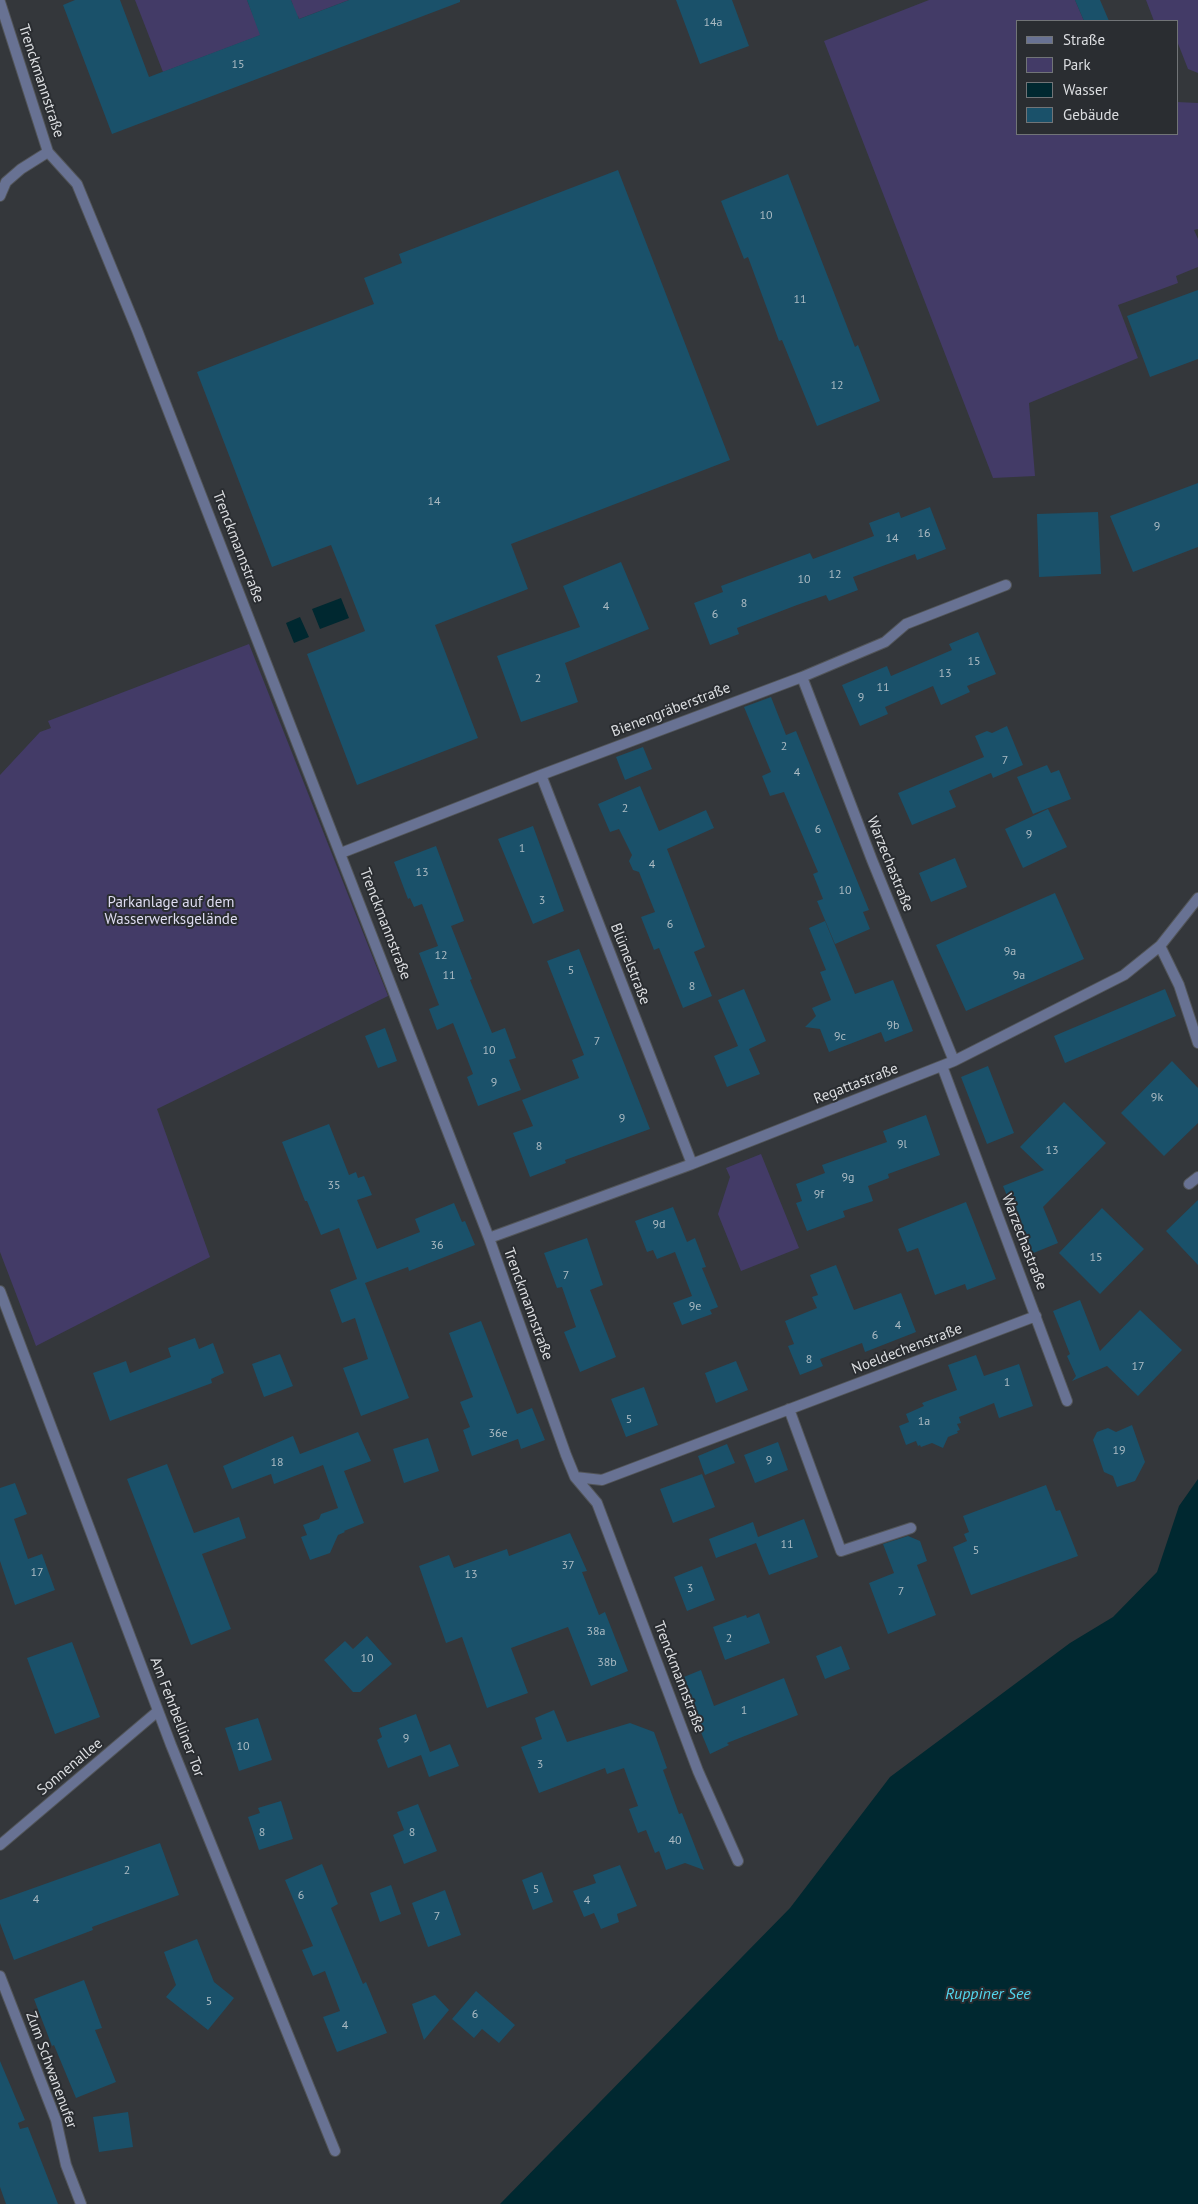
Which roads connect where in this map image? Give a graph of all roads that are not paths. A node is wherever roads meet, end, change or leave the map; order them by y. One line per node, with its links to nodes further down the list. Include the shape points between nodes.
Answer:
1 (0, 2): 2 (street, Trenckmannstraße)
2 (48, 152): 3 (street, via 6,182); 7 (street, Trenckmannstraße, via 81,192)
3 (0, 196)
4 (1006, 585): 5 (street, Bienengräberstraße, via 906,624 885,642)
5 (802, 677): 6 (street, Bienengräberstraße); 11 (street, Warzechastraße)
6 (541, 775): 7 (street, Bienengräberstraße); 13 (street, Blümelstraße)
7 (341, 853): 16 (street, Trenckmannstraße)
8 (1198, 898): 9 (street, Regattastraße)
9 (1160, 946): 10 (street, via 1179,985); 11 (street, Regattastraße, via 1124,974)
10 (1198, 1043)
11 (954, 1061): 12 (street, Regattastraße)
12 (942, 1066): 13 (street, Regattastraße); 18 (street, Warzechastraße)
13 (692, 1164): 16 (street, Regattastraße)
14 (1198, 1176): 15 (street)
15 (1189, 1184)
16 (489, 1238): 21 (street, Trenckmannstraße)
17 (0, 1291): 23 (street, Am Fehrbelliner Tor)
18 (1036, 1316): 19 (street, Warzechastraße); 20 (street, Noeldechenstraße)
19 (1067, 1401)
20 (789, 1409): 21 (street, Noeldechenstraße, via 602,1480); 22 (street, via 841,1551)
21 (575, 1477): 25 (street, Trenckmannstraße, via 597,1503 698,1771)
22 (911, 1528)
23 (158, 1712): 24 (street, Sonnenallee); 27 (street, Am Fehrbelliner Tor)
24 (0, 1845)
25 (738, 1861)
26 (0, 1976): 28 (street, Zum Schwanenufer, via 56,2120 66,2165)
27 (335, 2151)
28 (81, 2204)

